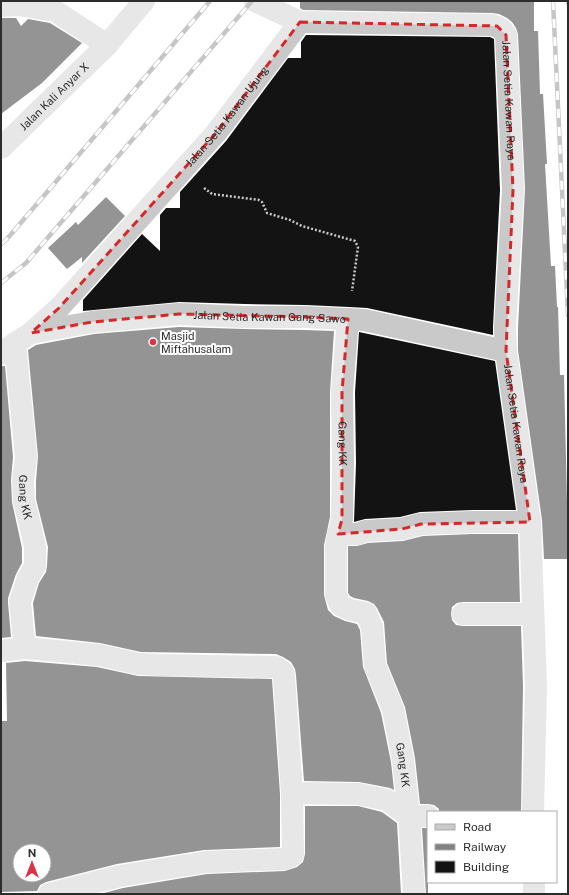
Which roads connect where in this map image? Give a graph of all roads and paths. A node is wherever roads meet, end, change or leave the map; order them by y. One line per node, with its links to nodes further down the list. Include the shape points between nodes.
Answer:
1 (144, 1): 5 (street, Jalan Kali Anyar X)
2 (255, 1): 4 (street)
3 (1, 6): 5 (street, via 18,5 55,10)
4 (300, 22): 7 (street, Jalan Setia Kawan Ujung, via 216,133); 10 (street, Jalan Setia Kawan Raya, via 492,25 503,30 506,35 513,190)
5 (107, 45): 6 (street, Jalan Kali Anyar X)
6 (1, 148)
7 (182, 170): 8 (path, via 212,194 258,200 262,202 267,213 355,241 358,247); 9 (street, Jalan Setia Kawan Ujung, via 59,308)
8 (348, 319): 9 (street, Jalan Setia Kawan Gang Sawo, via 245,318 179,314 92,322); 10 (street, Jalan Setia Kawan Gang Sawo, via 364,320); 12 (street, Gang KK, via 342,392 342,519)
9 (16, 343): 15 (street, Gang KK, via 26,457 24,501 34,547 34,566 20,602)
10 (506, 351): 11 (street, Jalan Setia Kawan Raya)
11 (530, 522): 12 (street, via 421,524 402,529); 14 (street, Jalan Setia Kawan Raya)
12 (338, 534): 19 (street, Gang KK, via 336,595 340,605 366,613 372,627 375,666 393,709)
13 (463, 614): 14 (street)
14 (533, 614): 18 (street, Jalan Setia Kawan Raya, via 536,687)
15 (25, 648): 16 (street); 17 (street, via 99,655 159,665 276,667 283,672 284,677)
16 (1, 651)
17 (292, 793): 19 (street, via 359,794 387,800); 21 (street, via 293,854 289,858 206,862 120,876)
18 (533, 811)
19 (418, 816): 22 (street)
20 (534, 883): 23 (street)
21 (49, 894)
22 (414, 894)
23 (534, 894)

